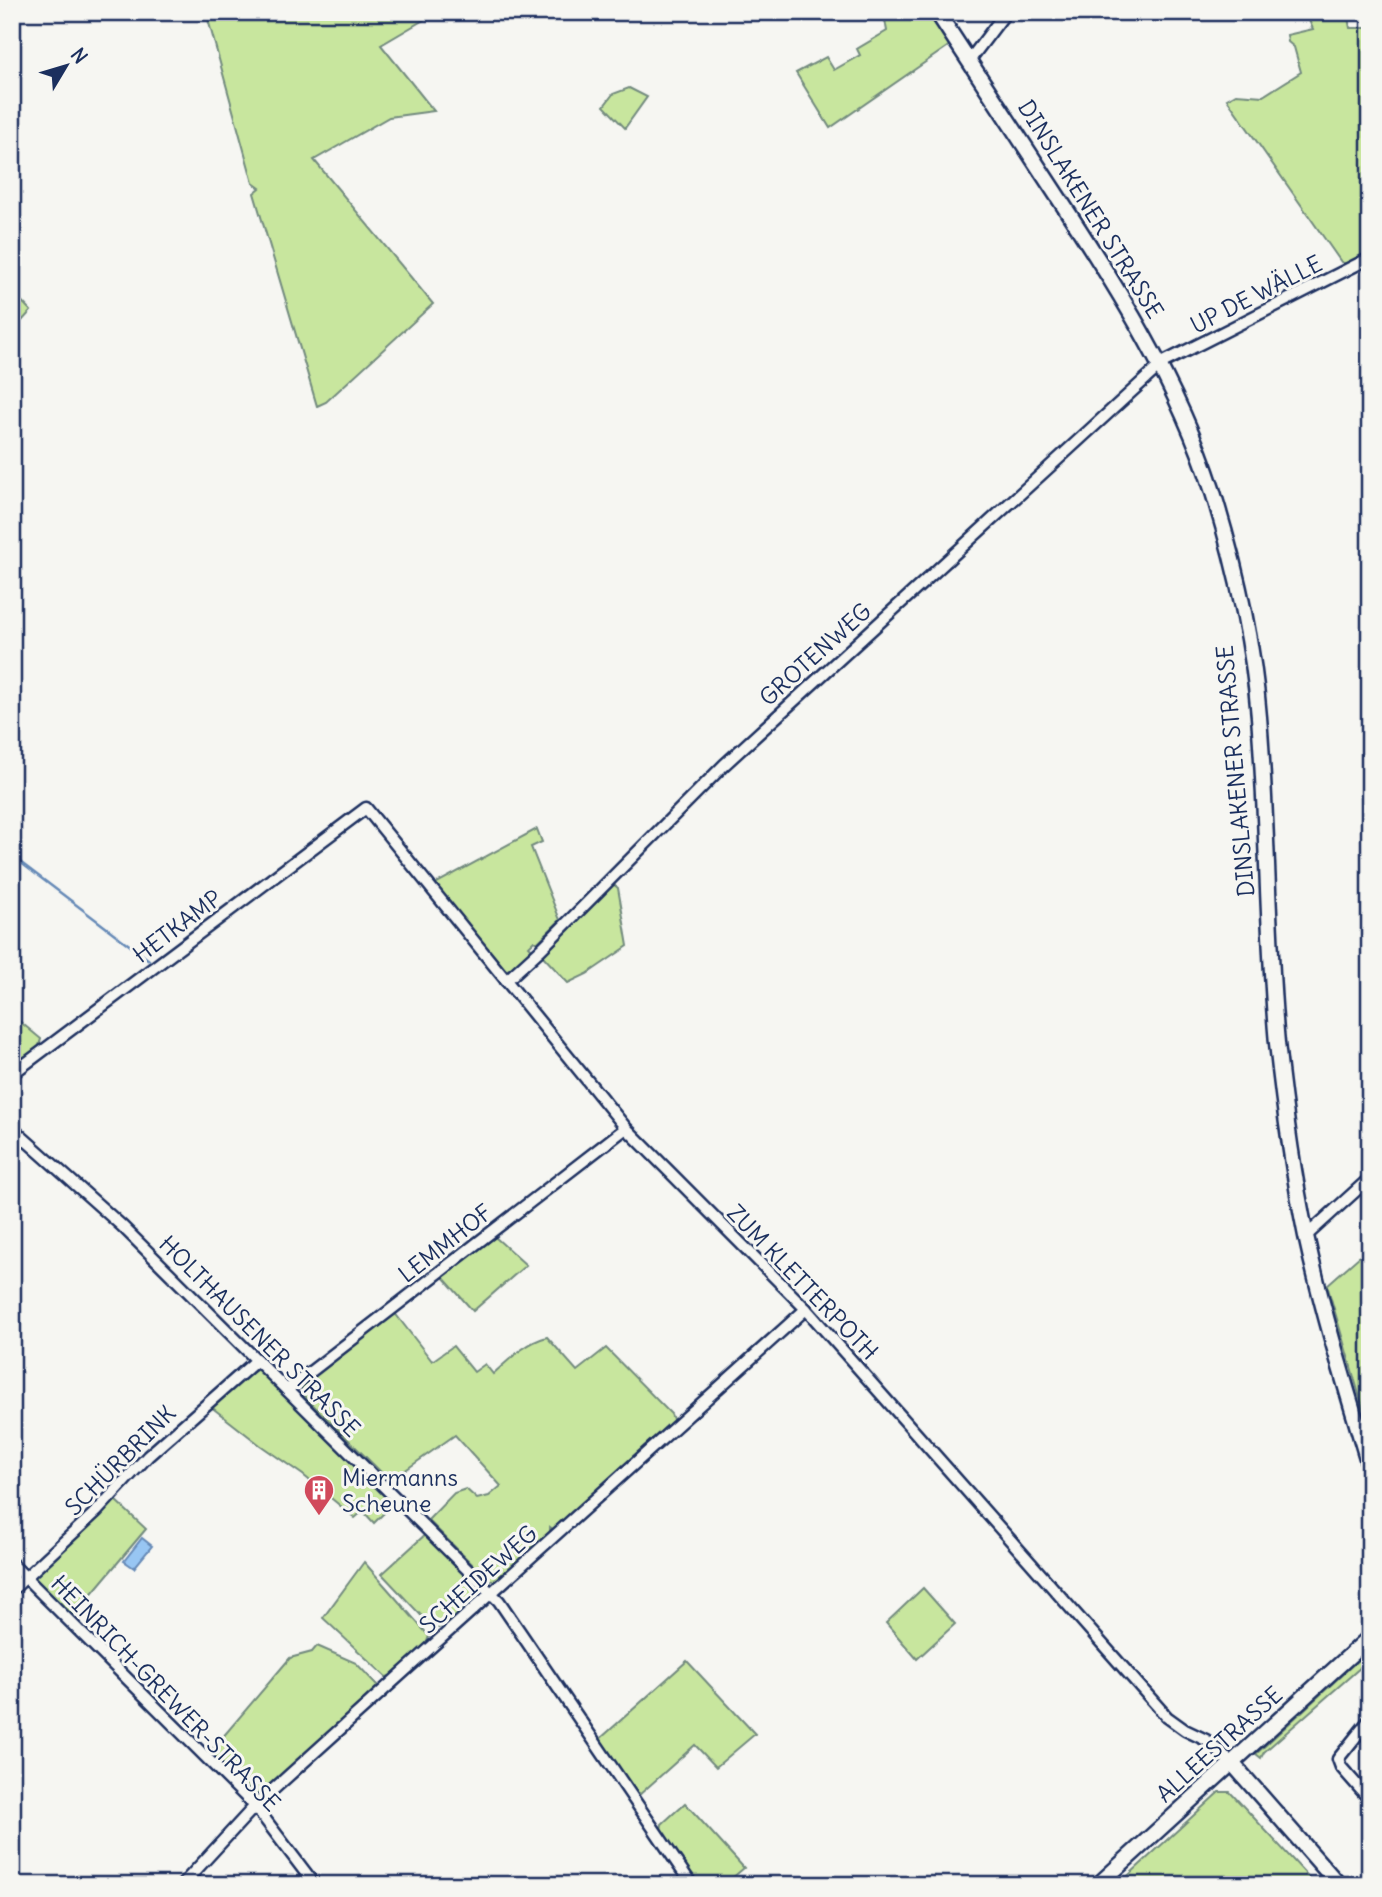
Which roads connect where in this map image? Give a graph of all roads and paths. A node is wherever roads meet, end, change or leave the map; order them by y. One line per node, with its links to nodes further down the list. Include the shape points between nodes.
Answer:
1 (937, 12): 3 (main road, DINSLAKENER STRASSE)
2 (1006, 12): 3 (street)
3 (969, 61): 5 (main road, DINSLAKENER STRASSE, via 1092,248)
4 (1370, 258): 5 (street, UP DE WÄLLE)
5 (1160, 366): 7 (street, GROTENWEG, via 724,765); 12 (main road, DINSLAKENER STRASSE, via 1210,484 1244,614 1259,715 1277,1042)
6 (366, 808): 7 (street, ZUM KLETTERPOTH); 8 (street, HETKAMP)
7 (506, 981): 10 (street, ZUM KLETTERPOTH)
8 (12, 1074)
9 (12, 1128): 14 (street, HOLTHAUSENER STRASSE, via 121,1226)
10 (626, 1128): 13 (street, ZUM KLETTERPOTH); 15 (street, LEMMHOF)
11 (1370, 1178): 12 (street)
12 (1306, 1236): 16 (main road, DINSLAKENER STRASSE)
13 (806, 1309): 20 (street, SCHEIDEWEG); 23 (street, ZUM KLETTERPOTH, via 1167,1717 1206,1740)
14 (257, 1360): 15 (street, HOLTHAUSENER STRASSE); 18 (street, SCHÜRBRINK, via 148,1456)
15 (287, 1390): 20 (street, HOLTHAUSENER STRASSE)
16 (1370, 1468)
17 (12, 1564): 18 (street, HEINRICH-GREWER-STRASSE)
18 (26, 1578): 19 (street, SCHÜRBRINK); 25 (street, HEINRICH-GREWER-STRASSE)
19 (12, 1590)
20 (492, 1592): 25 (street, SCHEIDEWEG); 28 (street, HOLTHAUSENER STRASSE)
21 (1370, 1637): 23 (main road, ALLEESTRASSE)
22 (1370, 1719): 24 (street, via 1338,1759)
23 (1232, 1763): 29 (main road, ALLEESTRASSE); 30 (main road)
24 (1368, 1795)
25 (255, 1806): 26 (street, SCHEIDEWEG); 27 (street, HEINRICH-GREWER-STRASSE)
26 (182, 1885)
27 (314, 1885)
28 (692, 1885)
29 (1098, 1885)
30 (1339, 1885)

